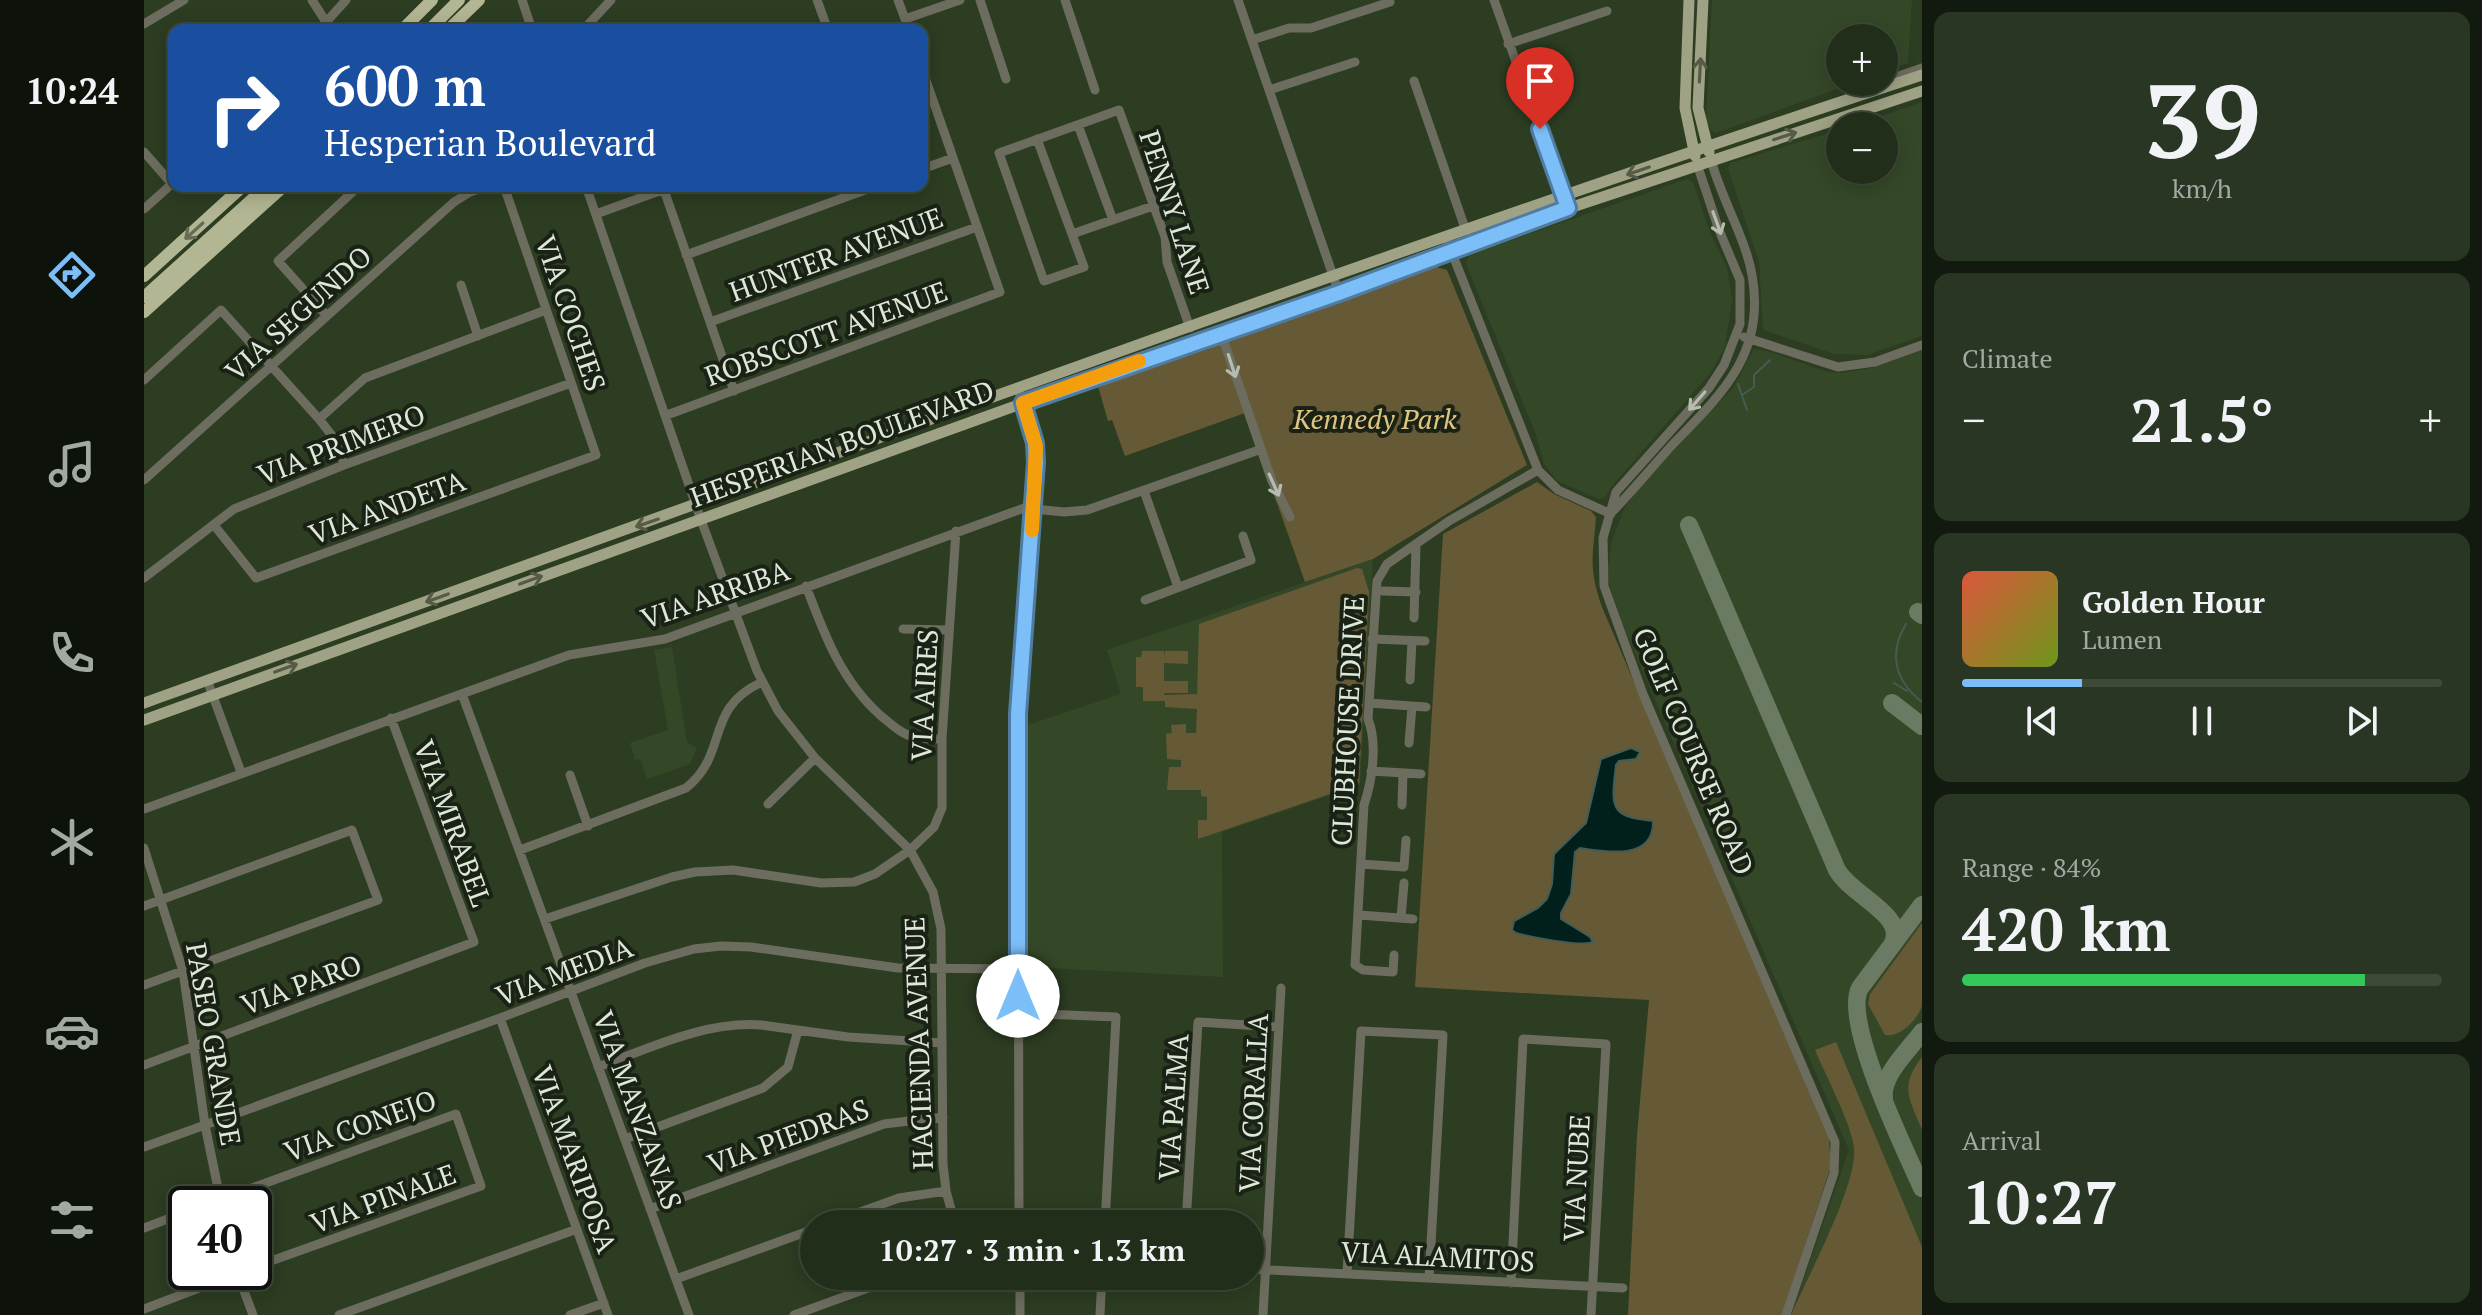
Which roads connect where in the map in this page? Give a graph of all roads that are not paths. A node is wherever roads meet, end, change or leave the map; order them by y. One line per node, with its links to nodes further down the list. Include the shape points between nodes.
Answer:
1 (184, 0): 21 (street)
2 (312, 0): 23 (street)
3 (346, 0): 24 (street)
4 (432, 0): 25 (highway)
5 (459, 0): 26 (highway)
6 (479, 0): 27 (highway)
7 (522, 0): 28 (street)
8 (611, 0): 29 (street)
9 (817, 0): 30 (street)
10 (898, 0): 22 (street)
11 (960, 0): 22 (street)
12 (980, 0): 39 (street)
13 (1065, 0): 42 (street)
14 (1238, 0): 33 (street)
15 (1494, 0): 34 (street)
16 (1689, 0): 20 (main road)
17 (1703, 0): 32 (main road)
18 (1390, 2): 33 (street, via 1311,28 1289,28)
19 (1607, 11): 34 (street)
20 (1688, 17): 32 (main road); 50 (main road, via 1685,108)
21 (146, 19)
22 (905, 19): 31 (street)
23 (321, 24)
24 (324, 24)
25 (408, 24)
26 (435, 24)
27 (453, 24)
28 (530, 24)
29 (589, 24)
30 (826, 24)
31 (907, 24)
32 (1702, 31): 49 (main road, one-way to 32, via 1698,108)
33 (1252, 40): 43 (street)
34 (1508, 44): 68 (street)
35 (1355, 62): 43 (street)
36 (1922, 68): 38 (street, HESPERIAN BOULEVARD)
37 (1922, 75): 41 (main road, HESPERIAN BOULEVARD)
38 (1898, 76)
39 (1006, 79)
40 (1414, 81): 74 (street)
41 (1898, 83)
42 (1095, 90)
43 (1269, 90): 80 (street)
44 (1922, 91): 53 (main road, HESPERIAN BOULEVARD, one-way to 44)
45 (1861, 96): 49 (main road, HESPERIAN BOULEVARD)
46 (928, 97): 52 (street)
47 (1078, 125): 48 (street); 69 (street, PENNY LANE, via 1119,110); 72 (street)
48 (1037, 139): 75 (street); 75 (street, via 999,153 1044,281 1084,267)
49 (1707, 147): 50 (main road, HESPERIAN BOULEVARD); 53 (main road)
50 (1694, 151): 54 (main road); 68 (main road, HESPERIAN BOULEVARD, one-way to 68)
51 (144, 152): 56 (street)
52 (953, 158): 55 (street); 73 (street)
53 (1711, 160): 54 (main road, HESPERIAN BOULEVARD); 93 (street, via 1752,274)
54 (1697, 164): 68 (main road, HESPERIAN BOULEVARD); 90 (street, one-way to 90, via 1740,280)
55 (928, 167)
56 (168, 178)
57 (168, 187): 70 (street)
58 (236, 192): 79 (highway, one-way to 79)
59 (260, 192): 83 (highway)
60 (277, 192): 85 (highway)
61 (353, 192): 86 (street, via 278,261)
62 (470, 192): 86 (street, VIA SEGUNDO)
63 (506, 192): 84 (street, VIA COCHES)
64 (588, 192): 71 (street, HACIENDA AVENUE)
65 (657, 192): 71 (street)
66 (669, 192): 78 (street)
67 (859, 192): 78 (street)
68 (1566, 202): 74 (main road, HESPERIAN BOULEVARD); 77 (main road, HESPERIAN BOULEVARD)
69 (1153, 206): 72 (street); 88 (street, PENNY LANE)
70 (144, 209)
71 (596, 214): 102 (street, HACIENDA AVENUE)
72 (1113, 220): 75 (street)
73 (977, 227): 87 (street, HUNTER AVENUE); 100 (street, ROBSCOTT AVENUE, via 1000,292)
74 (1466, 231): 76 (main road, HESPERIAN BOULEVARD)
75 (1072, 234)
76 (1446, 238): 77 (street); 80 (main road, HESPERIAN BOULEVARD)
77 (1450, 252): 82 (main road, HESPERIAN BOULEVARD); 110 (street)
78 (686, 255): 87 (street)
79 (144, 276)
80 (1333, 277): 82 (street); 88 (main road, HESPERIAN BOULEVARD)
81 (461, 285): 91 (street)
82 (1339, 293): 89 (main road, HESPERIAN BOULEVARD)
83 (144, 297)
84 (546, 310): 91 (street); 98 (street, VIA COCHES)
85 (144, 312)
86 (327, 316): 96 (street, VIA SEGUNDO)
87 (710, 322): 100 (street)
88 (1190, 328): 92 (main road, HESPERIAN BOULEVARD)
89 (1221, 333): 95 (main road, HESPERIAN BOULEVARD); 117 (street, one-way to 117, via 1272,481)
90 (1737, 335): 93 (street); 116 (street, GOLF COURSE ROAD, one-way to 116, via 1709,388 1616,492)
91 (478, 336): 103 (street, via 365,378)
92 (1158, 339): 95 (main road); 99 (main road, HESPERIAN BOULEVARD)
93 (1750, 339): 94 (street, via 1838,367 1875,362); 116 (street, via 1721,395)
94 (1922, 345)
95 (1141, 361): 101 (main road, HESPERIAN BOULEVARD)
96 (272, 367): 97 (street, via 221,310); 103 (street); 111 (street, VIA SEGUNDO)
97 (144, 380)
98 (571, 383): 107 (street, VIA COCHES); 108 (street, VIA PRIMERO)
99 (1018, 389): 101 (street); 104 (main road, HESPERIAN BOULEVARD)
100 (734, 391): 102 (street, ROBSCOTT AVENUE)
101 (1023, 403): 109 (main road, HESPERIAN BOULEVARD); 115 (street, via 1036,446)
102 (667, 415): 114 (street, HACIENDA AVENUE)
103 (319, 419): 108 (street, via 337,442)
104 (900, 432): 106 (main road, HESPERIAN BOULEVARD); 109 (main road, via 886,444 848,459)
105 (1256, 451): 113 (street, VIA ARRIBA)
106 (845, 452): 112 (main road, via 840,463 810,473); 114 (main road, HESPERIAN BOULEVARD)
107 (596, 455): 119 (street, VIA ANDETA, via 256,578)
108 (344, 465): 119 (street, VIA PRIMERO, via 242,505)
109 (846, 467): 112 (main road, HESPERIAN BOULEVARD)
110 (1538, 470): 116 (street, via 1558,490); 123 (street, CLUBHOUSE DRIVE)
111 (144, 480)
112 (797, 485): 118 (main road, HESPERIAN BOULEVARD)
113 (1144, 491): 115 (street, VIA ARRIBA, via 1087,510); 127 (street)
114 (696, 505): 118 (street, HACIENDA AVENUE); 122 (main road, HESPERIAN BOULEVARD, one-way to 122)
115 (1033, 509): 120 (street, VIA ARRIBA); 176 (street, via 1018,714)
116 (1611, 514): 232 (street, GOLF COURSE ROAD, via 1602,565 1614,619 1835,1142 1834,1173)
117 (1290, 517)
118 (701, 520): 124 (main road, HESPERIAN BOULEVARD); 131 (street, HACIENDA AVENUE)
119 (214, 525): 125 (street, VIA PRIMERO)
120 (956, 531): 126 (street, VIA ARRIBA); 134 (street, VIA AIRES)
121 (1243, 536): 127 (street, via 1251,560)
122 (590, 543): 124 (main road); 138 (main road, HESPERIAN BOULEVARD, one-way to 138)
123 (1416, 545): 129 (street); 135 (street, CLUBHOUSE DRIVE, via 1379,575)
124 (569, 566): 141 (main road, HESPERIAN BOULEVARD, one-way to 124)
125 (144, 578)
126 (806, 586): 131 (street, VIA ARRIBA); 149 (street, via 829,647 869,704 915,738)
127 (1178, 587): 130 (street)
128 (1383, 591): 129 (street)
129 (1416, 592): 132 (street)
130 (1145, 600)
131 (734, 612): 140 (street, HACIENDA AVENUE); 142 (street, VIA ARRIBA, via 665,639 569,655)
132 (1414, 618)
133 (903, 629): 134 (street)
134 (949, 630): 149 (street, VIA AIRES)
135 (1372, 639): 136 (street); 144 (street, CLUBHOUSE DRIVE)
136 (1412, 641): 137 (street); 139 (street)
137 (1425, 641)
138 (207, 680): 141 (street); 143 (main road, HESPERIAN BOULEVARD)
139 (1410, 680)
140 (762, 682): 151 (street, HACIENDA AVENUE); 160 (street, via 741,694 724,714 700,777 686,788)
141 (213, 694): 148 (main road, HESPERIAN BOULEVARD); 153 (street)
142 (462, 694): 147 (street, VIA ARRIBA); 163 (street, VIA MANZANAS)
143 (144, 703)
144 (1369, 703): 145 (street); 152 (street, CLUBHOUSE DRIVE)
145 (1412, 706): 146 (street); 150 (street)
146 (1426, 707)
147 (391, 718): 153 (street, VIA ARRIBA); 173 (street, VIA MIRABEL)
148 (144, 720)
149 (942, 739): 164 (street, VIA AIRES, via 942,808 934,827)
150 (1409, 743)
151 (815, 758): 157 (street); 164 (street, HACIENDA AVENUE)
152 (1371, 771): 154 (street); 165 (street, CLUBHOUSE DRIVE)
153 (241, 772): 159 (street, VIA ARRIBA)
154 (1403, 773): 155 (street); 158 (street)
155 (1421, 774)
156 (570, 775): 160 (street)
157 (768, 804)
158 (1402, 805)
159 (144, 809)
160 (588, 826): 163 (street)
161 (1406, 840): 165 (street, via 1404,867)
162 (144, 848): 167 (street, PASEO GRANDE)
163 (520, 850): 171 (street, VIA MANZANAS)
164 (910, 850): 171 (street, VIA AIRES, via 854,882 821,883 733,870 695,872); 175 (street, HACIENDA AVENUE, via 938,910)
165 (1361, 864): 169 (street, CLUBHOUSE DRIVE)
166 (1404, 883): 170 (street)
167 (162, 900): 168 (street); 177 (street, PASEO GRANDE); 177 (street, via 352,830 378,900)
168 (144, 906)
169 (1359, 915): 170 (street); 174 (street, CLUBHOUSE DRIVE, via 1355,965 1393,972)
170 (1401, 918): 172 (street)
171 (545, 919): 180 (street, VIA MANZANAS)
172 (1413, 919)
173 (474, 942): 186 (street, VIA PARO)
174 (1394, 955)
175 (942, 968): 176 (street, VIA MEDIA); 180 (street, VIA MEDIA, via 898,968 721,946 661,958); 185 (street, HACIENDA AVENUE)
176 (1018, 969): 181 (street)
177 (183, 971): 178 (street); 186 (street, PASEO GRANDE)
178 (144, 985)
179 (1281, 988): 183 (street, VIA CORALLA)
180 (571, 991): 182 (street, VIA MEDIA); 188 (street, VIA MANZANAS)
181 (1018, 1013): 200 (street); 201 (street, via 1116,1017)
182 (500, 1018): 190 (street, VIA MEDIA); 205 (street, VIA MARIPOSA)
183 (1278, 1027): 202 (street, VIA PALMA, via 1198,1022); 208 (street, VIA CORALLA)
184 (798, 1030): 185 (street); 188 (street, via 751,1024 720,1027); 191 (street, via 788,1067 763,1088)
185 (942, 1043): 189 (street, HACIENDA AVENUE)
186 (196, 1047): 187 (street, VIA PARO); 190 (street, PASEO GRANDE)
187 (144, 1065)
188 (598, 1067): 191 (street, VIA MANZANAS)
189 (943, 1117): 196 (street, HACIENDA AVENUE); 197 (street, VIA PIEDRAS, via 884,1124)
190 (205, 1125): 192 (street, VIA MEDIA); 193 (street, PASEO GRANDE)
191 (625, 1139): 197 (street, VIA MANZANAS)
192 (144, 1147)
193 (217, 1186)
194 (263, 1186): 195 (street, VIA CONEJO, via 456,1114)
195 (481, 1186): 207 (street, VIA PINALE)
196 (946, 1191): 198 (street, via 899,1198); 199 (street, HACIENDA AVENUE)
197 (650, 1209): 211 (street, VIA MANZANAS)
198 (866, 1210)
199 (951, 1210)
200 (1019, 1210)
201 (1106, 1210)
202 (1187, 1210)
203 (168, 1219): 204 (street)
204 (144, 1228)
205 (577, 1229): 220 (street, VIA MARIPOSA); 223 (street)
206 (800, 1234): 211 (street)
207 (272, 1261)
208 (1266, 1269): 209 (street, VIA ALAMITOS); 230 (street, VIA CORALLA)
209 (1347, 1274): 210 (street, VIA ALAMITOS); 210 (street, via 1361,1031 1443,1035)
210 (1429, 1278): 212 (street, VIA ALAMITOS)
211 (676, 1279): 226 (street, VIA MANZANAS)
212 (1511, 1283): 213 (street, VIA ALAMITOS); 213 (street, VIA NUBE, via 1523,1039 1606,1044)
213 (1592, 1286): 214 (street, VIA ALAMITOS); 231 (street, VIA NUBE)
214 (1623, 1288)
215 (193, 1290): 221 (street)
216 (245, 1290): 222 (street)
217 (863, 1290): 227 (street)
218 (1020, 1290): 228 (street)
219 (1101, 1290): 229 (street)
220 (604, 1303): 224 (street); 225 (street, VIA MARIPOSA)
221 (144, 1309)
222 (253, 1315)
223 (339, 1315)
224 (570, 1315)
225 (608, 1315)
226 (689, 1315)
227 (794, 1315)
228 (1020, 1315)
229 (1100, 1315)
230 (1263, 1315)
231 (1591, 1315)
232 (1786, 1315)

